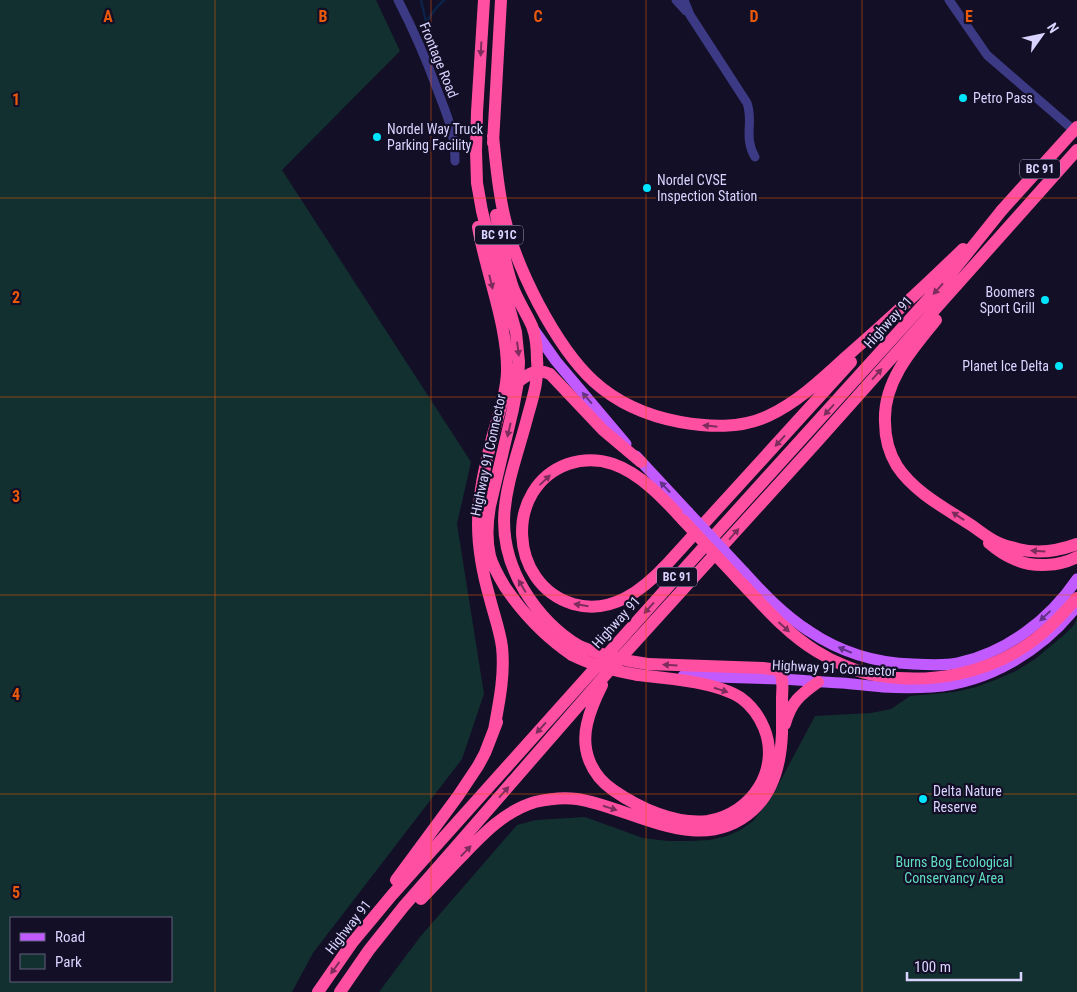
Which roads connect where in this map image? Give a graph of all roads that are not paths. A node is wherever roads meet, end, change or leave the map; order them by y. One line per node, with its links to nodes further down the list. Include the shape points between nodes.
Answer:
1 (398, 0): 13 (street, Frontage Road, via 450,124)
2 (484, 0): 14 (highway, Highway 91 Connector, one-way to 14)
3 (501, 0): 10 (highway, BC 91C)
4 (676, 0): 7 (street)
5 (684, 0): 7 (street)
6 (952, 1): 9 (street, via 987,55)
7 (690, 14): 12 (street, via 746,102 749,143)
8 (1077, 127): 15 (highway, BC 91, bridge)
9 (1077, 133)
10 (493, 136): 17 (highway, one-way to 10, via 795,401 755,422 720,427 670,420 643,412 610,394 590,378 550,324 523,272 510,238 500,194); 18 (highway, BC 91C, via 491,178 501,245 513,287)
11 (1077, 150): 16 (highway, Highway 91 / BC 91)
12 (755, 157)
13 (455, 161)
14 (477, 182): 20 (highway, Highway 91 Connector, one-way to 20, via 492,251 516,332); 36 (highway, one-way to 36, via 474,202 477,221 507,358 502,406 478,510 480,558 502,658)
15 (1002, 210): 17 (highway); 38 (highway, Highway 91 / BC 91, one-way to 38, via 949,276 522,749)
16 (1002, 235): 23 (highway, one-way to 16, via 909,480 890,452 884,422 890,388 899,370); 32 (highway, Highway 91 / BC 91, one-way to 16)
17 (895, 314): 22 (highway, one-way to 22, via 668,563 635,593 606,605 570,603 545,589 528,565 522,547 522,523 536,489 554,471 585,460 604,461 627,470)
18 (532, 327): 19 (highway); 21 (main road, one-way to 18, via 570,379)
19 (538, 371): 20 (highway); 21 (highway, via 550,374 603,430); 31 (highway, one-way to 19, via 527,595 513,569 503,523 509,481 532,404)
20 (518, 382): 25 (highway, Highway 91 Connector, one-way to 25, via 490,506 488,536)
21 (641, 462): 22 (main road, one-way to 21)
22 (686, 516): 27 (highway, bridge)
23 (976, 528): 24 (highway, one-way to 23, via 1048,552 1019,549 999,543); 26 (highway, via 982,538 1016,561 1050,564)
24 (1077, 544)
25 (491, 556): 31 (highway, Highway 91 Connector, via 502,581 527,616 553,642); 36 (highway, via 510,661 506,699)
26 (1077, 557)
27 (741, 576): 28 (main road, Highway 91 Connector, one-way to 27, via 1050,612 1012,642 957,664 927,665 880,661 829,643 781,610); 29 (highway, one-way to 29, via 772,616 817,651 875,675 913,679 960,674 1006,658 1052,625)
28 (1077, 579)
29 (1077, 598)
30 (1077, 606): 35 (main road, Highway 91 Connector, via 1055,632 1036,647 1015,661 968,680 933,687)
31 (576, 651): 33 (highway, Highway 91 Connector, bridge, via 587,663); 34 (highway, one-way to 31, bridge, via 778,670 772,668 648,664)
32 (607, 673): 33 (highway, one-way to 32, via 681,680 726,691 740,697 756,712 767,736 769,760 759,789 741,808 707,821 677,819 638,806 601,781 588,758 585,736 590,714); 40 (highway, Highway 91 / BC 91, one-way to 32, via 404,906)
33 (638, 675): 34 (main road, Highway 91 Connector)
34 (782, 679): 35 (main road, Highway 91 Connector); 37 (highway)
35 (818, 682): 37 (highway, via 792,705)
36 (494, 730): 38 (highway, via 469,780)
37 (782, 736): 40 (highway, one-way to 37, via 447,871 487,830 511,812 562,798 593,802 676,828 719,828 747,815 762,800 776,771)
38 (352, 943): 39 (highway, Highway 91 / BC 91, one-way to 39)
39 (318, 992)
40 (340, 992)

